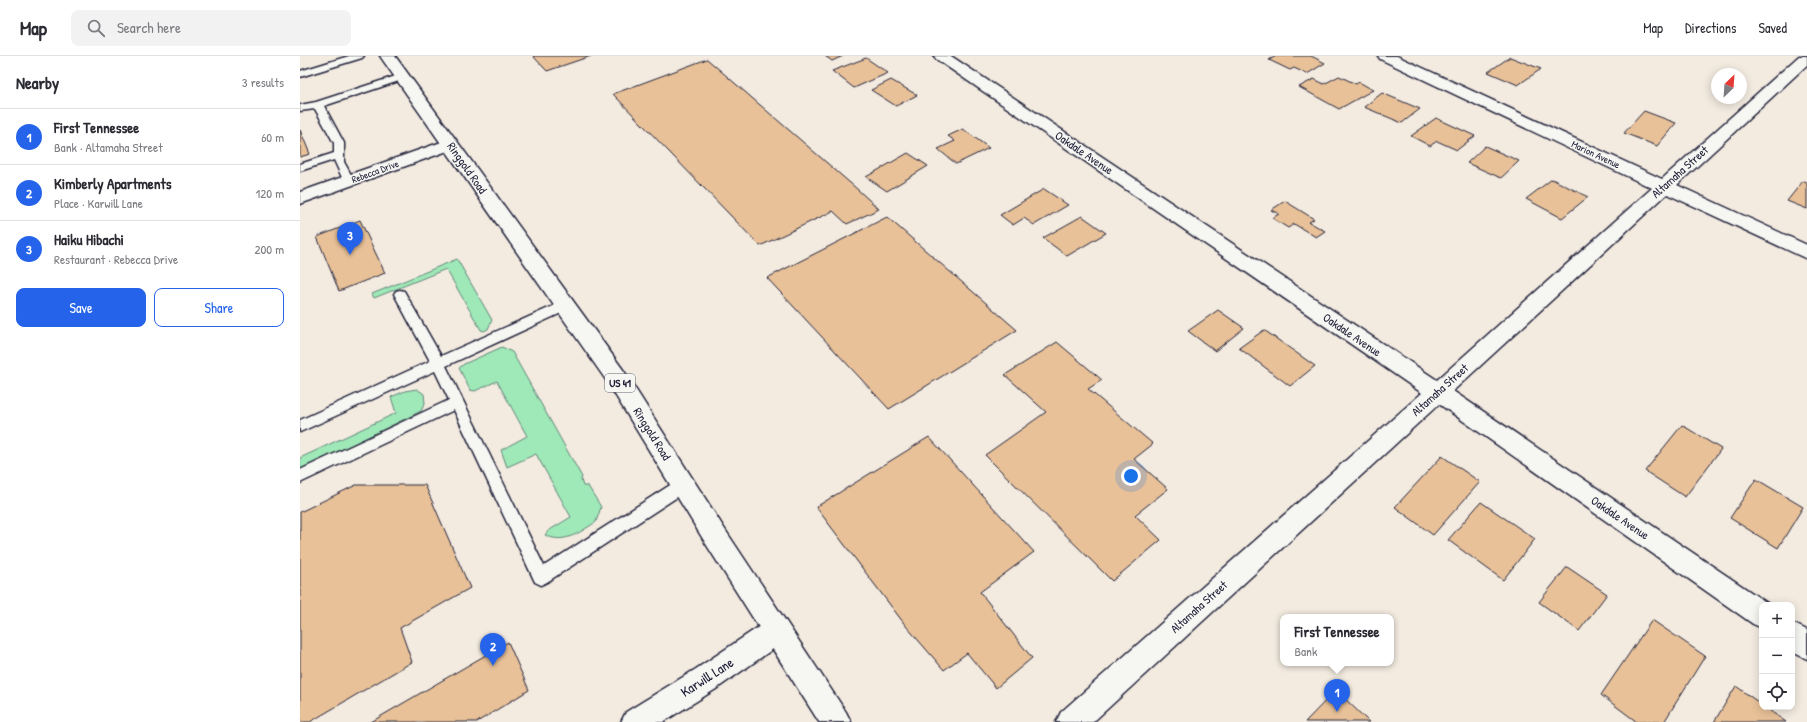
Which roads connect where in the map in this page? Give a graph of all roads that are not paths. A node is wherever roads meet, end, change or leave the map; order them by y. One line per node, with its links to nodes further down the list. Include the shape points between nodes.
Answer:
1 (360, 56): 6 (lane)
2 (387, 56): 7 (street, Ringgold Road / US 41)
3 (941, 56): 20 (street, Oakdale Avenue)
4 (1385, 56): 14 (street, Marion Avenue)
5 (1807, 56): 14 (street, Altamaha Street)
6 (300, 74)
7 (402, 77): 8 (lane); 10 (street, Ringgold Road / US 41)
8 (318, 105): 9 (lane); 11 (lane, via 339,143)
9 (300, 108)
10 (450, 144): 13 (street, Rebecca Drive); 18 (street, Ringgold Road / US 41)
11 (339, 155): 12 (lane); 13 (lane, via 339,162)
12 (300, 168)
13 (348, 180): 15 (street, Rebecca Drive)
14 (1665, 186): 16 (street, Marion Avenue); 20 (street, Altamaha Street)
15 (300, 198)
16 (1807, 253)
17 (400, 294): 19 (lane)
18 (565, 306): 19 (lane); 24 (street, Ringgold Road / US 41, via 616,377)
19 (438, 363): 21 (lane); 22 (lane)
20 (1438, 392): 25 (street, Oakdale Avenue); 31 (street, Altamaha Street)
21 (456, 402): 23 (lane); 24 (lane, via 541,577)
22 (300, 426)
23 (300, 477)
24 (684, 485): 26 (street, Ringgold Road / US 41)
25 (1759, 613)
26 (776, 631): 29 (street, Karwill Lane); 30 (street, Ringgold Road / US 41)
27 (1795, 638): 28 (street)
28 (1807, 646)
29 (636, 722)
30 (836, 722)
31 (1071, 722)

